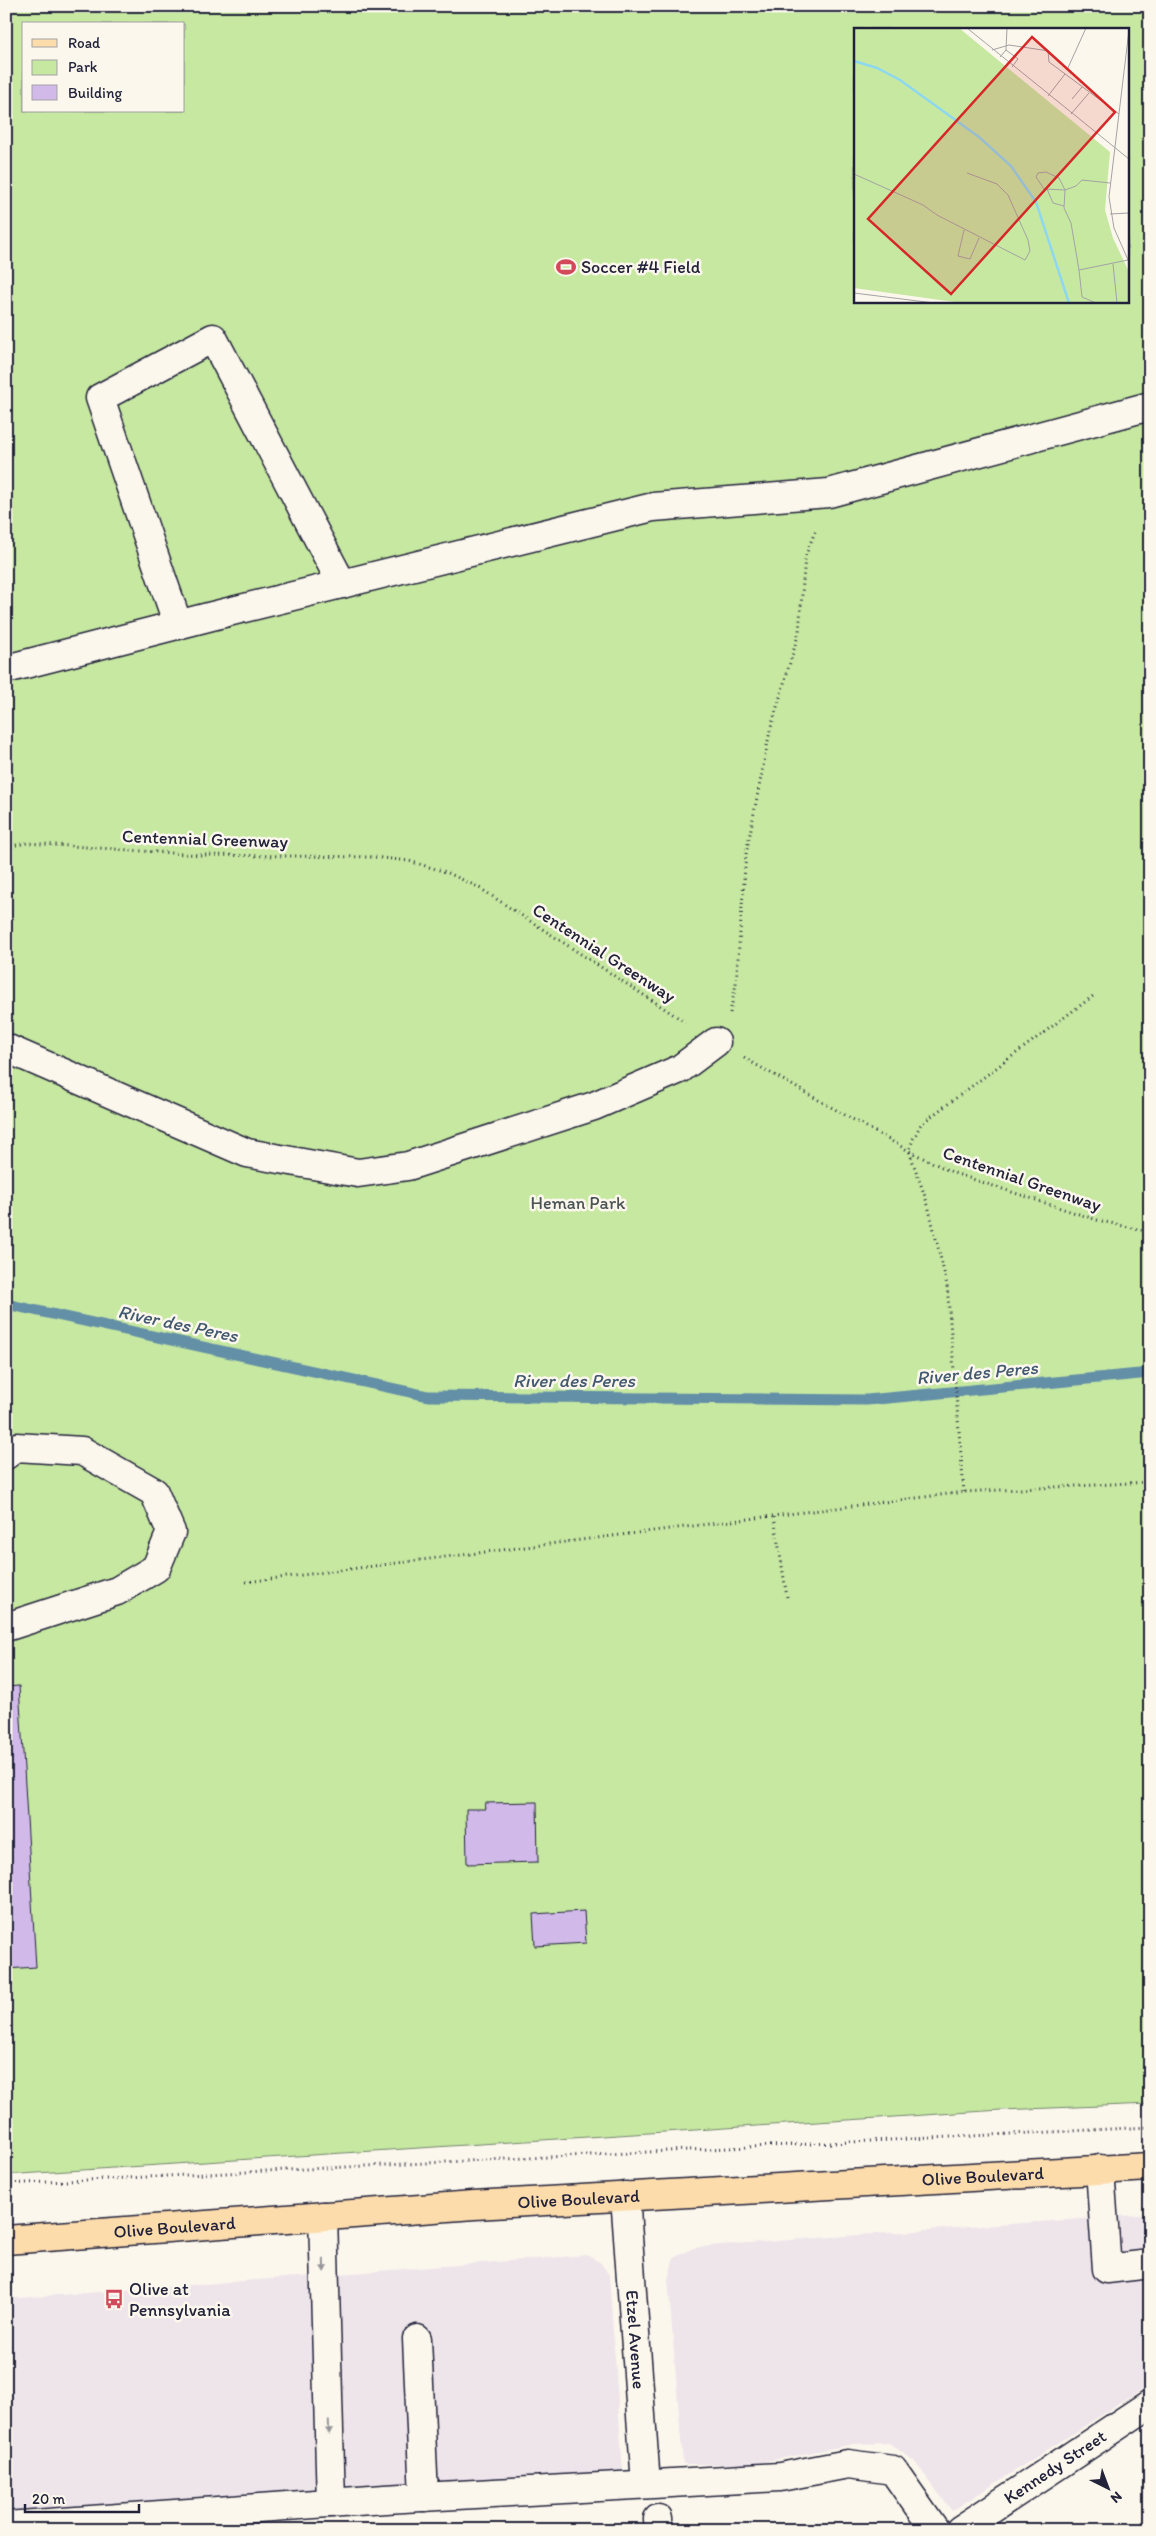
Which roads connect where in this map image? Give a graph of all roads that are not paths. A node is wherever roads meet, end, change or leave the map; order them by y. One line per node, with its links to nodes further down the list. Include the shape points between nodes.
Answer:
1 (1150, 406): 2 (street, via 829,493 653,507)
2 (342, 584): 3 (street); 3 (street, via 213,338 100,398)
3 (178, 625): 4 (street)
4 (6, 669)
5 (716, 1042): 6 (street, via 680,1069 594,1106 408,1166 358,1172 248,1153)
6 (6, 1048)
7 (6, 1455): 8 (street, via 16,1447 82,1451 154,1492 172,1532 156,1568 117,1591)
8 (6, 1627)
9 (1150, 2166): 10 (main road, Olive Boulevard)
10 (1100, 2169): 11 (main road, Olive Boulevard); 14 (street, via 1106,2269)
11 (625, 2196): 12 (main road, Olive Boulevard); 17 (street, Etzel Avenue)
12 (323, 2216): 13 (main road, Olive Boulevard); 19 (street, one-way to 19)
13 (6, 2240)
14 (1150, 2264)
15 (417, 2339): 18 (street)
16 (1150, 2404): 22 (street, Kennedy Street)
17 (646, 2484): 18 (street); 21 (street, via 780,2476 848,2464 893,2470)
18 (424, 2497): 19 (street)
19 (331, 2503): 20 (street)
20 (6, 2526)
21 (935, 2530)
22 (960, 2530)

